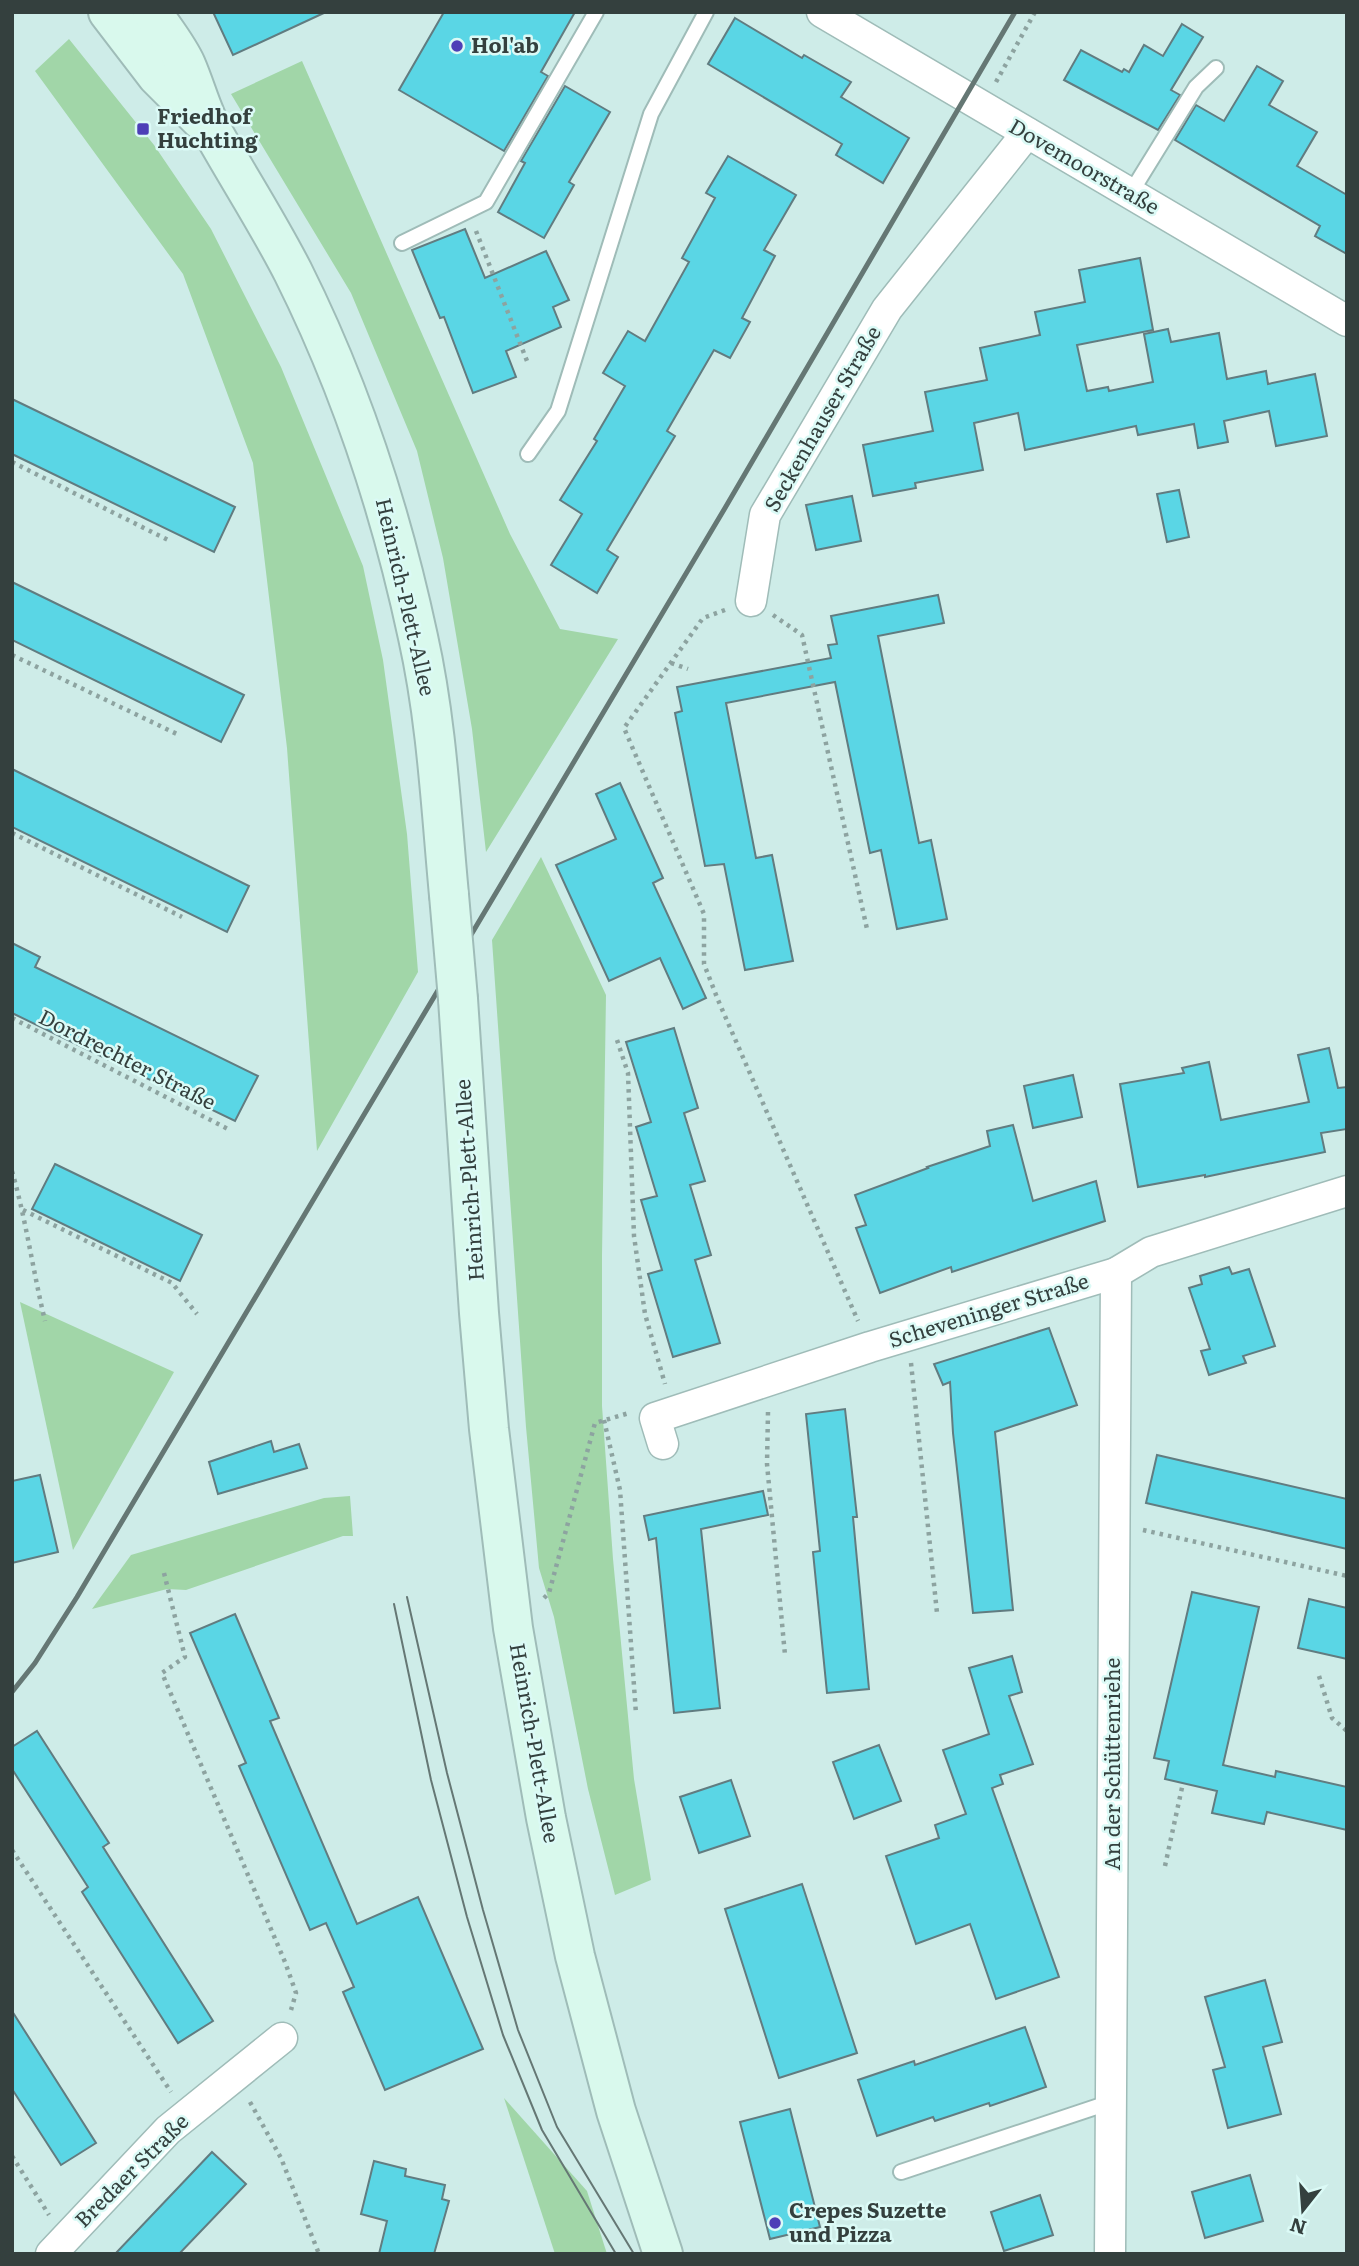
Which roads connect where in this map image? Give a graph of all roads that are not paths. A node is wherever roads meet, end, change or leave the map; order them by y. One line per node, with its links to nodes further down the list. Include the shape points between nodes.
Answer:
1 (108, 12): 7 (main road, Heinrich-Plett-Allee, via 157,76)
2 (152, 12): 7 (main road, Heinrich-Plett-Allee, via 185,62)
3 (596, 12): 10 (lane, via 485,202)
4 (706, 12): 12 (lane, via 651,114 558,411)
5 (822, 12): 8 (street, Dovemoorstraße)
6 (1216, 68): 9 (lane, via 1196,87)
7 (212, 132): 21 (main road, Heinrich-Plett-Allee, bridge, via 253,196 328,347 384,502 419,639 449,895 480,1326 513,1628 575,1956 616,2111)
8 (1027, 133): 9 (street, Dovemoorstraße); 13 (street, Seckenhauser Straße, via 887,309 765,515)
9 (1130, 194): 11 (street, Dovemoorstraße)
10 (402, 243)
11 (1347, 321)
12 (528, 453)
13 (751, 601)
14 (1347, 1191): 15 (street, Scheveninger Straße, via 1150,1252)
15 (1116, 1273): 16 (street, Scheveninger Straße, via 769,1380); 18 (street, An der Schüttenriehe)
16 (663, 1424)
17 (282, 2038): 20 (street, Bredaer Straße, via 168,2130)
18 (1111, 2102): 19 (lane); 22 (street, An der Schüttenriehe)
19 (901, 2172)
20 (59, 2245)
21 (663, 2254)
22 (1110, 2254)

